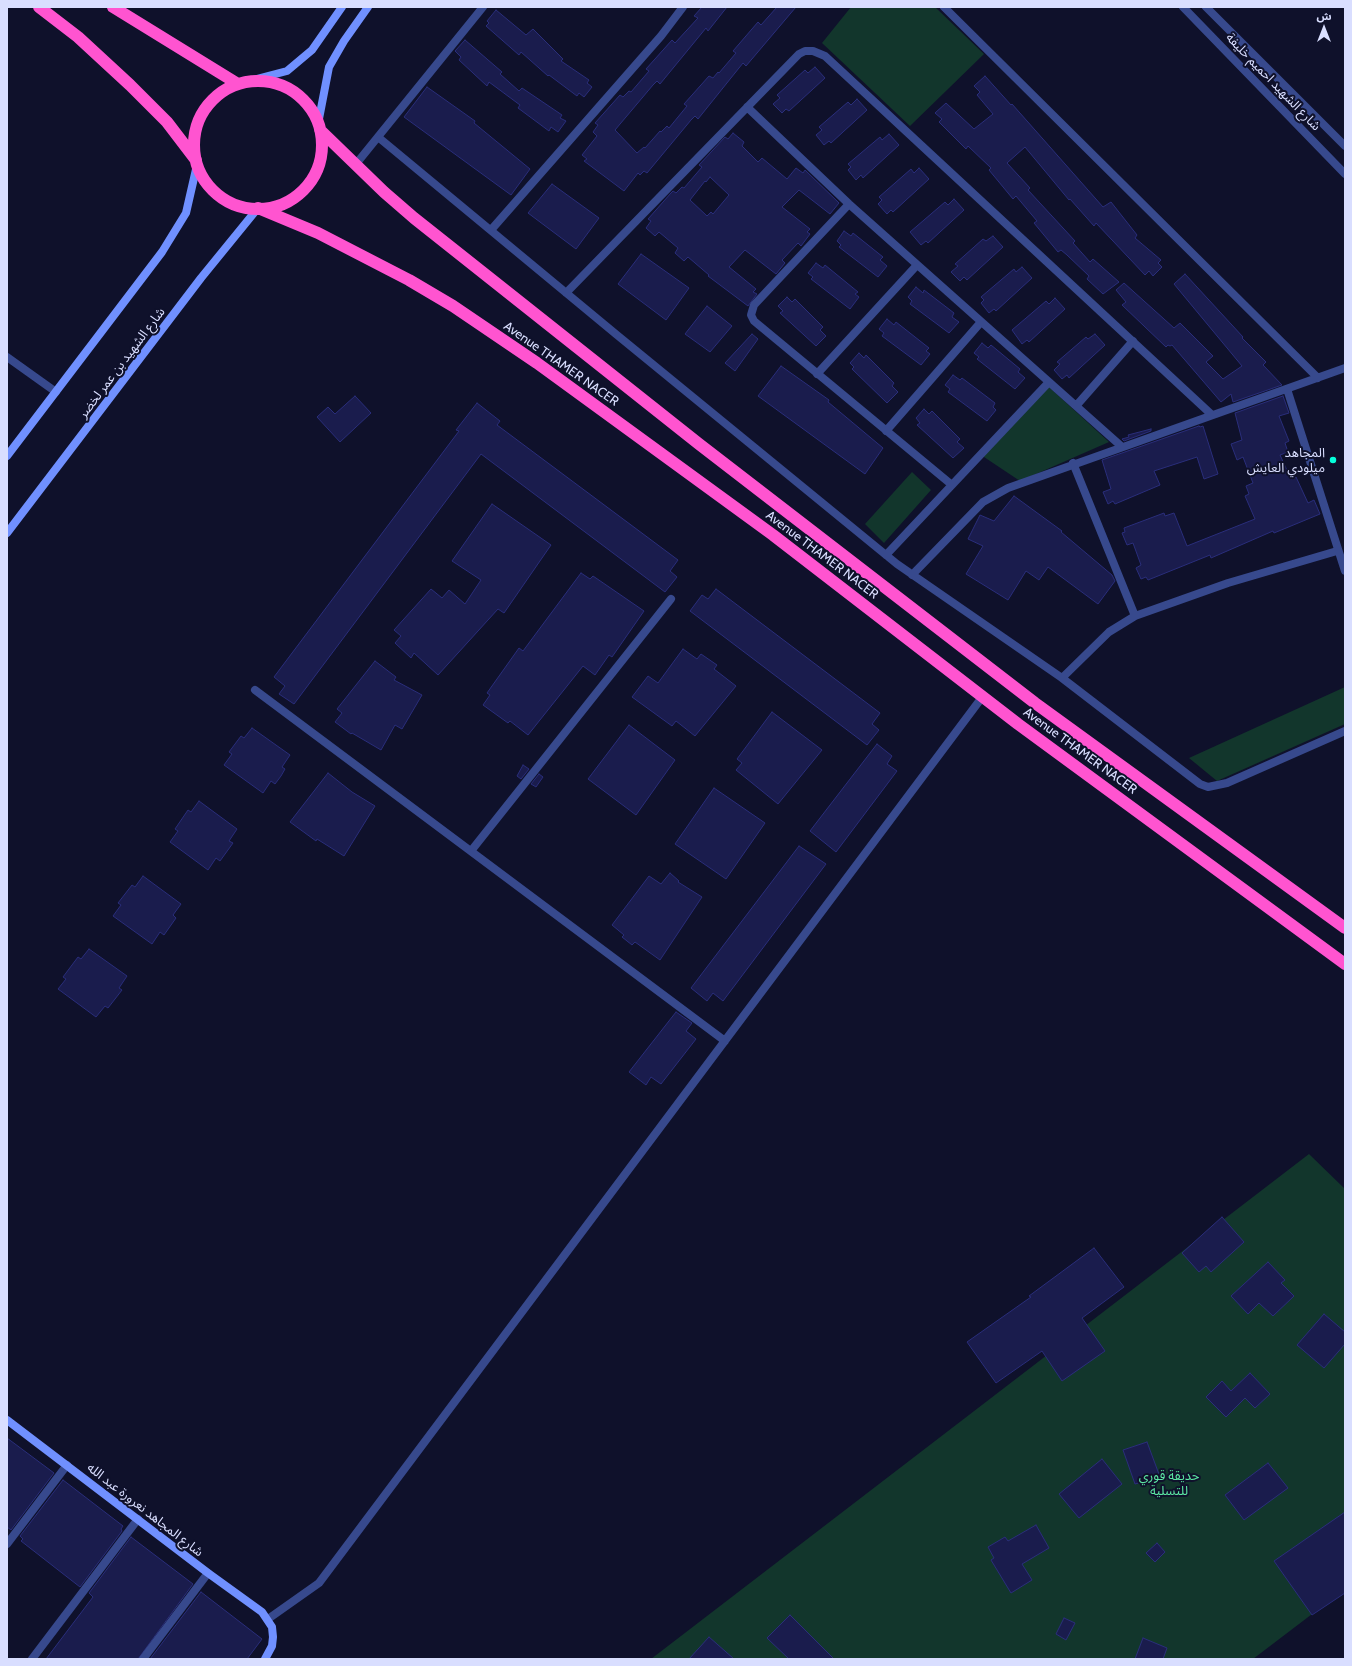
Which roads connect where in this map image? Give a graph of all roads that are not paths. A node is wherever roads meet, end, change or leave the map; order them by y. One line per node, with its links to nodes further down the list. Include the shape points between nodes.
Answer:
1 (39, 7): 15 (highway, via 78,37 130,85 167,122)
2 (113, 7): 10 (highway)
3 (342, 7): 10 (main road, via 312,50 287,71)
4 (368, 7): 12 (main road, via 329,67)
5 (483, 7): 13 (street)
6 (683, 7): 20 (street, via 661,36)
7 (944, 7): 28 (street)
8 (1183, 7): 17 (street, شارع الشهيد احميم خليفة)
9 (1206, 7): 14 (street, شارع الشهيد احميم خليفة)
10 (242, 83): 12 (highway, via 260,81 275,83 289,89 307,104); 15 (highway, via 221,92 207,106 198,122 194,141)
11 (747, 107): 18 (street); 22 (street); 24 (street, via 799,54 813,51 825,56)
12 (319, 127): 16 (highway, Avenue THAMER NACER); 19 (highway, via 322,149 318,168 308,185 294,198 277,206)
13 (378, 137): 16 (street); 20 (street)
14 (1345, 146)
15 (196, 162): 19 (highway, via 206,182 219,195 237,205); 31 (main road, via 186,213 162,252)
16 (356, 164): 51 (highway, Avenue THAMER NACER, via 414,218 699,444 1035,703)
17 (1345, 174)
18 (849, 204): 21 (street); 27 (street, via 754,305 752,311 754,322)
19 (258, 208): 39 (main road, شارع الشهيد بن عمر لخضر, via 196,284); 48 (highway, Avenue THAMER NACER, via 364,256 496,334 773,534)
20 (491, 230): 22 (street)
21 (917, 265): 23 (street); 27 (street)
22 (566, 293): 41 (street)
23 (981, 322): 29 (street); 34 (street)
24 (1133, 342): 32 (street); 33 (street)
25 (7, 357): 31 (street)
26 (1345, 368): 28 (street)
27 (816, 374): 34 (street)
28 (1318, 378): 30 (street)
29 (1049, 382): 32 (street); 38 (street)
30 (1287, 389): 33 (street); 40 (street)
31 (56, 392): 36 (main road)
32 (1076, 406): 35 (street)
33 (1212, 415): 35 (street)
34 (886, 431): 38 (street)
35 (1121, 446): 37 (street)
36 (7, 456)
37 (1073, 463): 43 (street, via 993,494); 45 (street)
38 (952, 485): 41 (street)
39 (7, 533)
40 (1337, 551): 42 (street); 45 (street, via 1228,583)
41 (886, 554): 43 (street)
42 (1345, 571)
43 (912, 574): 46 (street)
44 (671, 599): 50 (street)
45 (1135, 616): 46 (street, via 1109,632)
46 (1062, 678): 49 (street, via 1189,776 1208,787 1227,783)
47 (255, 690): 50 (street)
48 (983, 696): 52 (highway, Avenue THAMER NACER); 53 (street)
49 (1345, 731)
50 (471, 851): 53 (street)
51 (1345, 928)
52 (1345, 964)
53 (725, 1041): 59 (street, via 319,1583)
54 (7, 1420): 55 (main road, شارع المجاهد نعرورة عبد الله)
55 (67, 1465): 56 (main road, شارع المجاهد نعرورة عبد الله); 57 (street)
56 (138, 1519): 58 (main road, شارع المجاهد نعرورة عبد الله); 60 (street)
57 (8, 1541)
58 (208, 1573): 59 (main road, شارع المجاهد نعرورة عبد الله); 61 (street)
59 (268, 1619): 62 (main road, via 274,1637)
60 (32, 1659)
61 (143, 1659)
62 (265, 1659)

